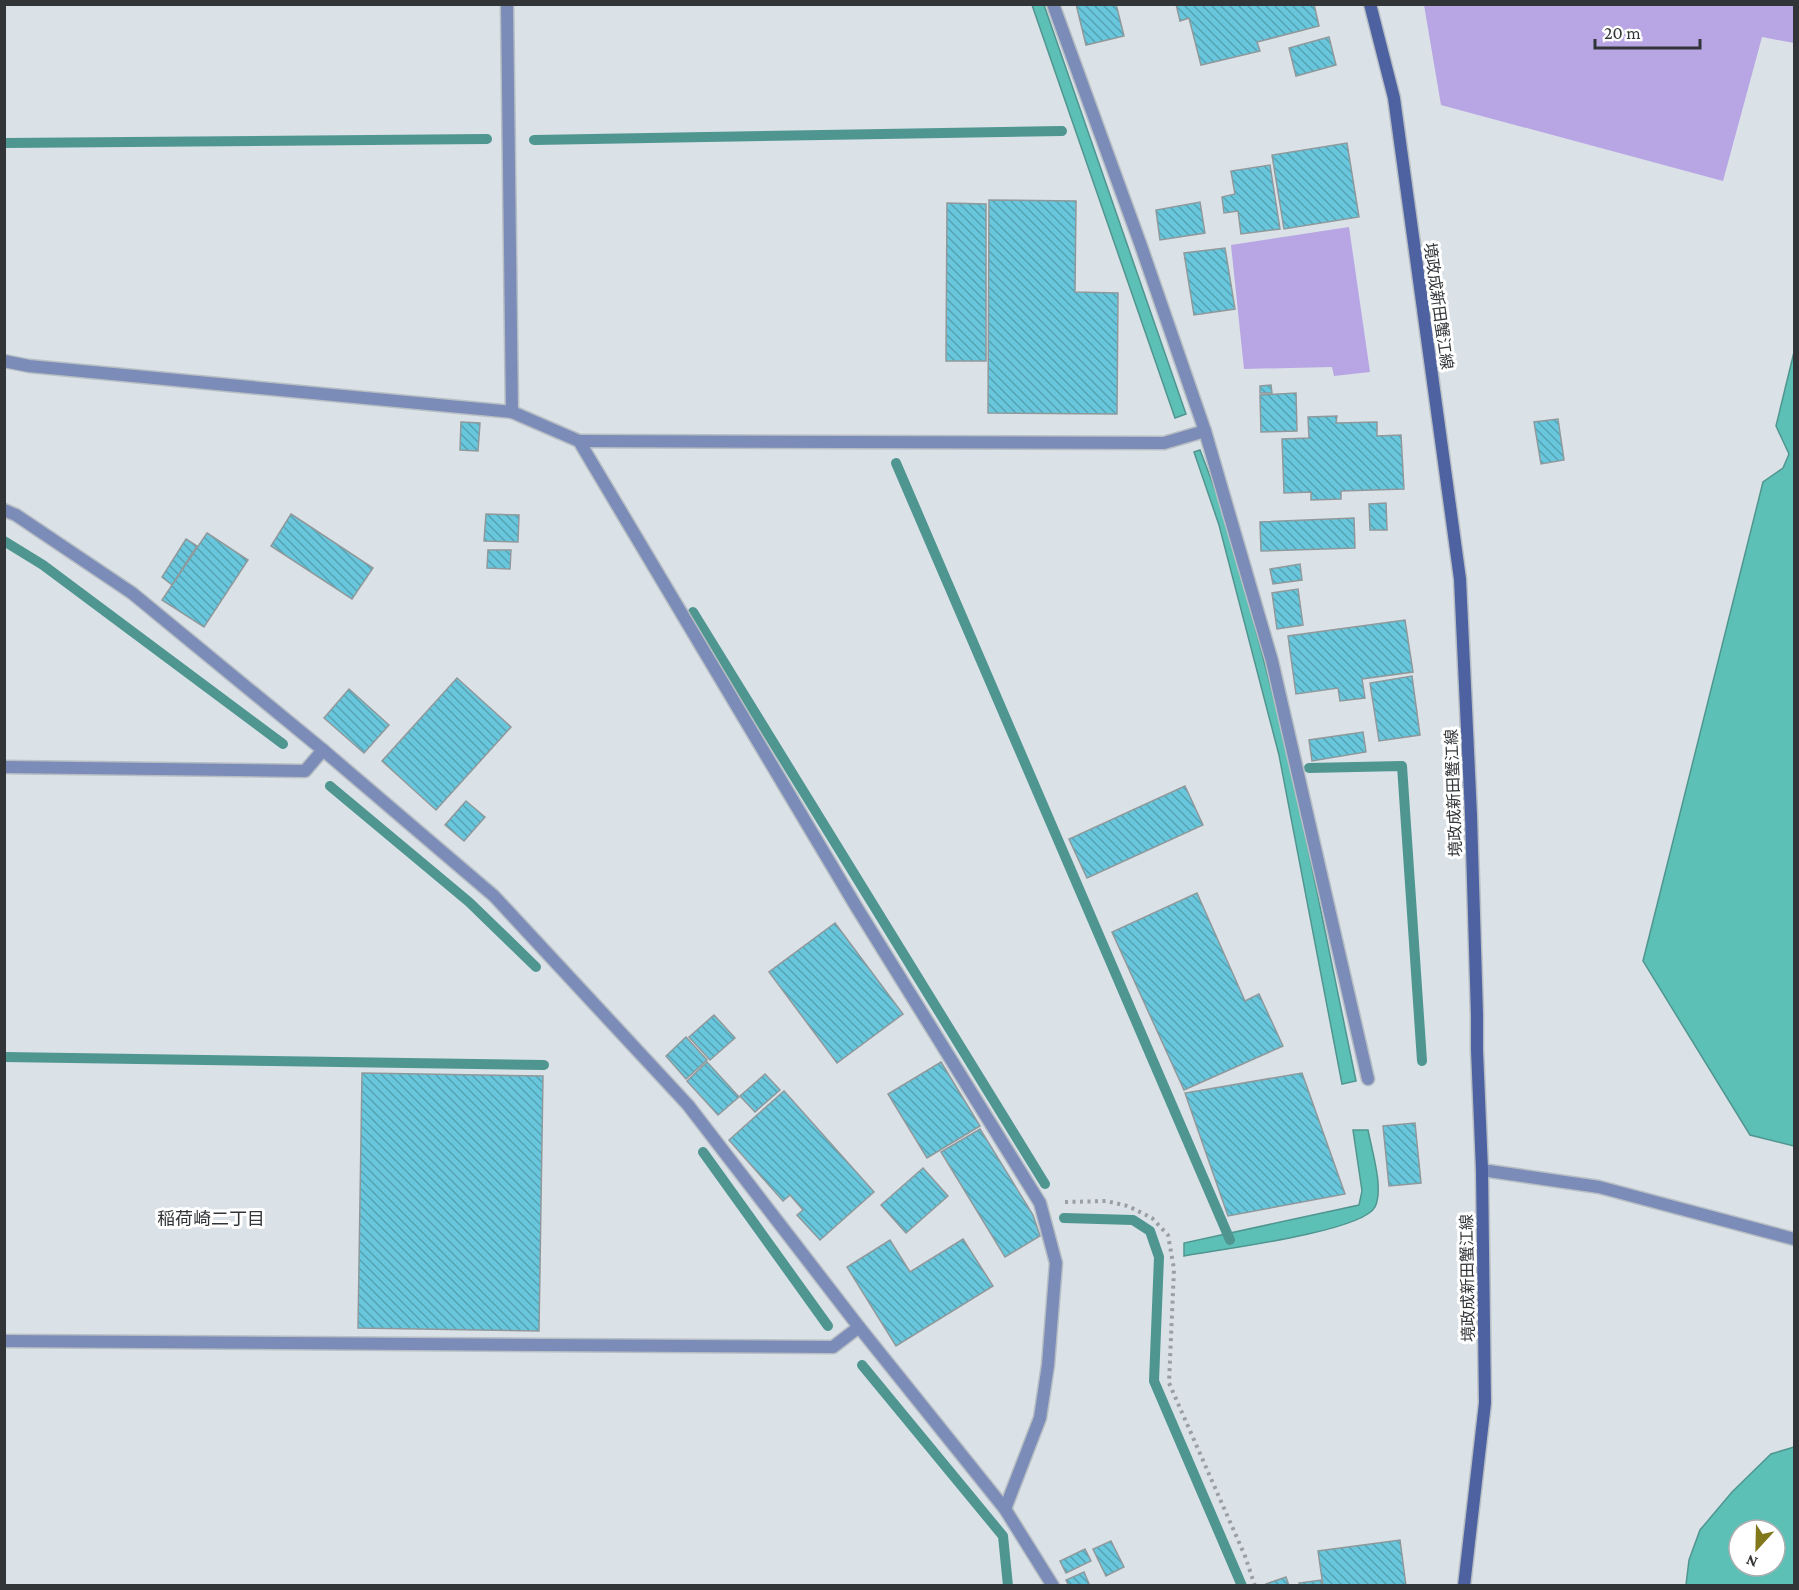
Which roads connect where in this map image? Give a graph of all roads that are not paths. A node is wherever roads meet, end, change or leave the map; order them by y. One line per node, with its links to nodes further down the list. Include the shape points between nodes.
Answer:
1 (507, 4): 5 (street)
2 (1053, 4): 6 (street)
3 (1370, 4): 12 (main road, 境政成新田蟹江線, via 1394,98 1460,579)
4 (4, 361): 5 (street, via 41,368)
5 (512, 412): 7 (street)
6 (1205, 432): 7 (street, via 1164,443); 11 (street, via 1272,661)
7 (579, 441): 16 (street, via 857,908 1040,1203 1056,1263 1048,1365 1040,1418)
8 (4, 510): 9 (street, via 132,593)
9 (323, 750): 10 (street, via 305,771); 14 (street, via 494,896 688,1106)
10 (4, 767)
11 (1368, 1079)
12 (1482, 1170): 13 (street, via 1599,1187); 18 (main road, 境政成新田蟹江線, via 1485,1403)
13 (1794, 1239)
14 (859, 1327): 15 (street, via 833,1347); 16 (street)
15 (4, 1341)
16 (1005, 1509): 17 (street)
17 (1053, 1586)
18 (1464, 1586)

